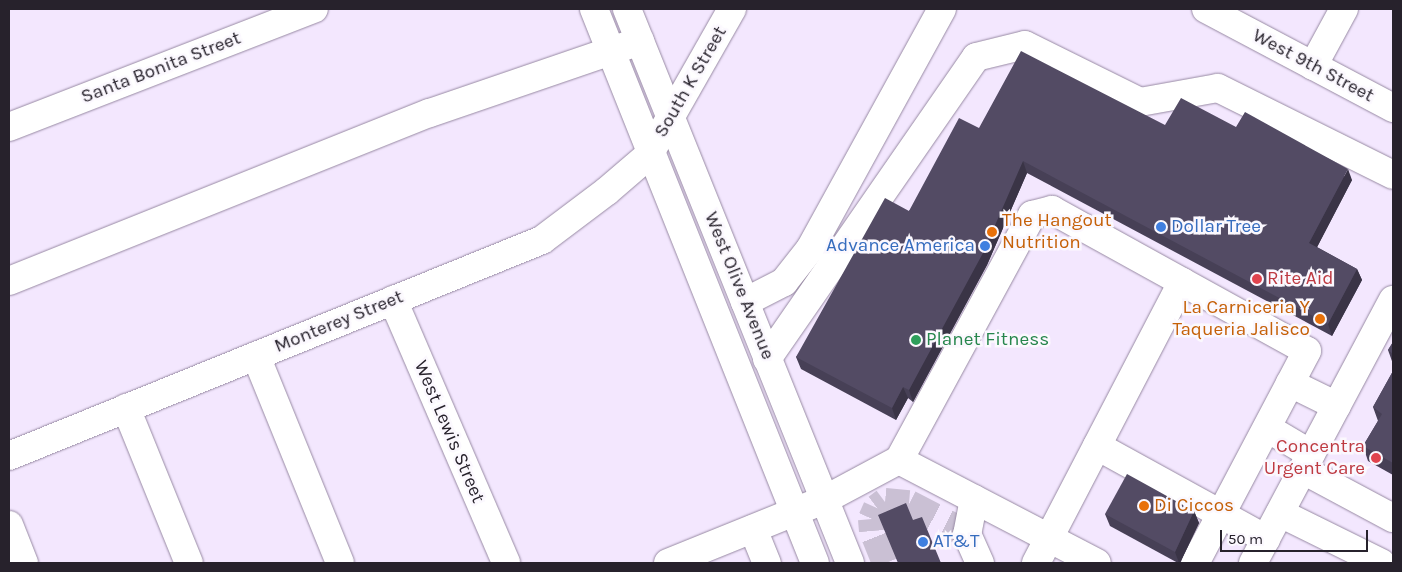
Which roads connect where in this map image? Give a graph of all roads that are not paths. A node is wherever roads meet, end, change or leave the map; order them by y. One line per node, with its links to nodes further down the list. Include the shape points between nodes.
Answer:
1 (314, 9): 13 (street, Santa Bonita Street)
2 (594, 9): 9 (street, West Olive Avenue)
3 (627, 9): 8 (street, West Olive Avenue)
4 (732, 9): 12 (street, South K Street)
5 (942, 9): 20 (street, via 810,249 784,282)
6 (1206, 9): 10 (street, West 9th Street)
7 (1344, 9): 10 (street)
8 (640, 41): 9 (street); 12 (street, West Olive Avenue)
9 (610, 51): 14 (street, West Olive Avenue); 16 (street, via 430,114)
10 (1313, 66): 11 (street, West 9th Street)
11 (1393, 108)
12 (671, 116): 14 (street, South K Street); 20 (street, West Olive Avenue)
13 (9, 127)
14 (649, 155): 18 (street, Monterey Street, via 542,240); 33 (street, West Olive Avenue)
15 (1393, 175): 22 (street, via 1218,88 1140,102 1025,45 976,57)
16 (9, 281)
17 (1182, 282): 23 (street, via 1307,351); 27 (street); 29 (street, via 1052,210 1032,215)
18 (393, 300): 21 (street, Monterey Street); 45 (street, West Lewis Street)
19 (1393, 300): 24 (street)
20 (745, 302): 22 (street, West Olive Avenue)
21 (256, 356): 25 (street, Monterey Street); 44 (street)
22 (767, 359): 32 (street, West Olive Avenue)
23 (1290, 383): 24 (street); 26 (street)
24 (1337, 406): 30 (street)
25 (126, 408): 28 (street, Monterey Street); 43 (street)
26 (1267, 428): 30 (street); 35 (street)
27 (1097, 446): 35 (street); 39 (street)
28 (9, 456)
29 (899, 460): 31 (street); 32 (street)
30 (1307, 462): 34 (street); 36 (street)
31 (974, 499): 39 (street); 49 (street, via 967,534)
32 (824, 500): 33 (street); 48 (street, West Olive Avenue)
33 (794, 513): 38 (street); 47 (street, West Olive Avenue)
34 (1280, 513): 40 (street); 54 (street)
35 (1221, 515): 40 (street); 52 (street)
36 (1393, 518)
37 (9, 525): 42 (street)
38 (753, 529): 41 (street); 46 (street)
39 (1049, 538): 50 (street); 51 (street)
40 (1266, 539): 53 (street)
41 (673, 562)
42 (24, 563)
43 (189, 563)
44 (340, 563)
45 (506, 563)
46 (767, 563)
47 (815, 563)
48 (850, 563)
49 (980, 563)
50 (1036, 563)
51 (1097, 563)
52 (1195, 563)
53 (1253, 563)
54 (1381, 563)

